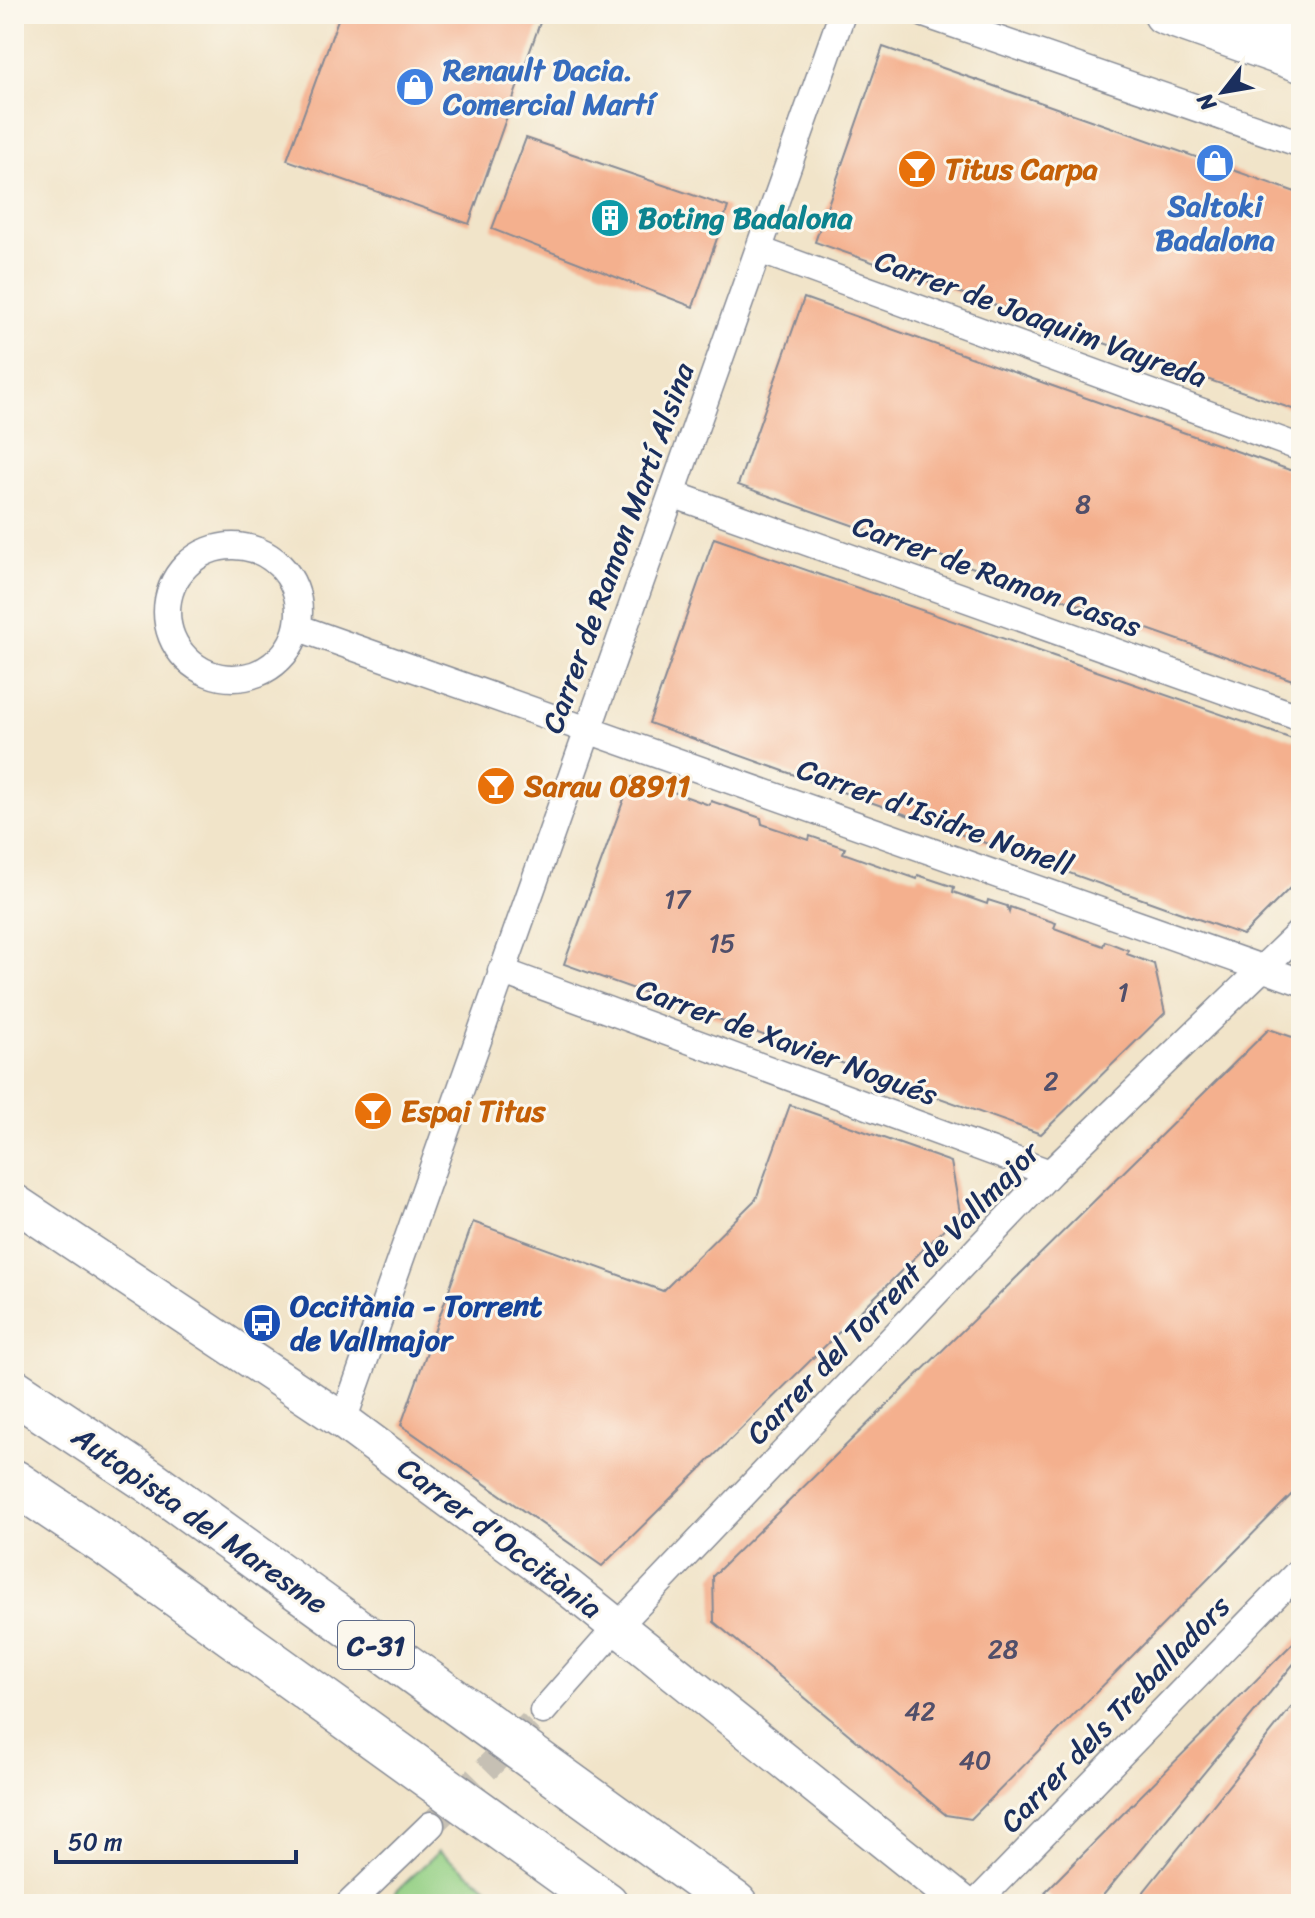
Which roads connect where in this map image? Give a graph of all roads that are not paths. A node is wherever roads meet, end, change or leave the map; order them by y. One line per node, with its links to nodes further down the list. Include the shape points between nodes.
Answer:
1 (842, 14): 8 (street, Carrer de Ramon Martí Alsina)
2 (924, 14): 7 (street)
3 (1164, 14): 6 (main road)
4 (1271, 14): 5 (main road)
5 (1301, 25)
6 (1301, 62)
7 (1301, 144)
8 (759, 250): 9 (street, Carrer de Joaquim Vayreda); 10 (street, Carrer de Ramon Martí Alsina)
9 (1301, 448)
10 (672, 494): 12 (street, Carrer de Ramon Casas); 13 (street, Carrer de Ramon Martí Alsina)
11 (299, 628): 11 (street, via 300,600 289,574 268,554 242,545 214,547 190,560 173,582 166,610 171,637 187,660 211,675 239,679 266,671 287,653); 13 (street, Carrer d'Isidre Nonell)
12 (1301, 718)
13 (587, 727): 15 (street, Carrer d'Isidre Nonell); 16 (street, Carrer de Ramon Martí Alsina)
14 (1301, 931): 15 (street, Carrer del Torrent de Vallmajor)
15 (1261, 968): 17 (street, Carrer d'Isidre Nonell); 18 (street, Carrer del Torrent de Vallmajor)
16 (501, 971): 18 (street, Carrer de Xavier Nogués); 21 (street, Carrer de Ramon Martí Alsina)
17 (1301, 982)
18 (1050, 1173): 24 (street, Carrer del Torrent de Vallmajor)
19 (14, 1202): 21 (street, Carrer d'Occitània)
20 (14, 1391): 29 (highway, Autopista del Maresme / C-31, via 151,1482)
21 (343, 1421): 24 (street, Carrer d'Occitània)
22 (14, 1482): 28 (highway, C-31)
23 (1301, 1569): 31 (street, Carrer dels Treballadors)
24 (618, 1626): 25 (street, Carrer del Torrent de Vallmajor); 30 (street, Carrer d'Occitània)
25 (543, 1711)
26 (431, 1825): 27 (street)
27 (349, 1904)
28 (606, 1904)
29 (735, 1904)
30 (963, 1904)
31 (975, 1904)

